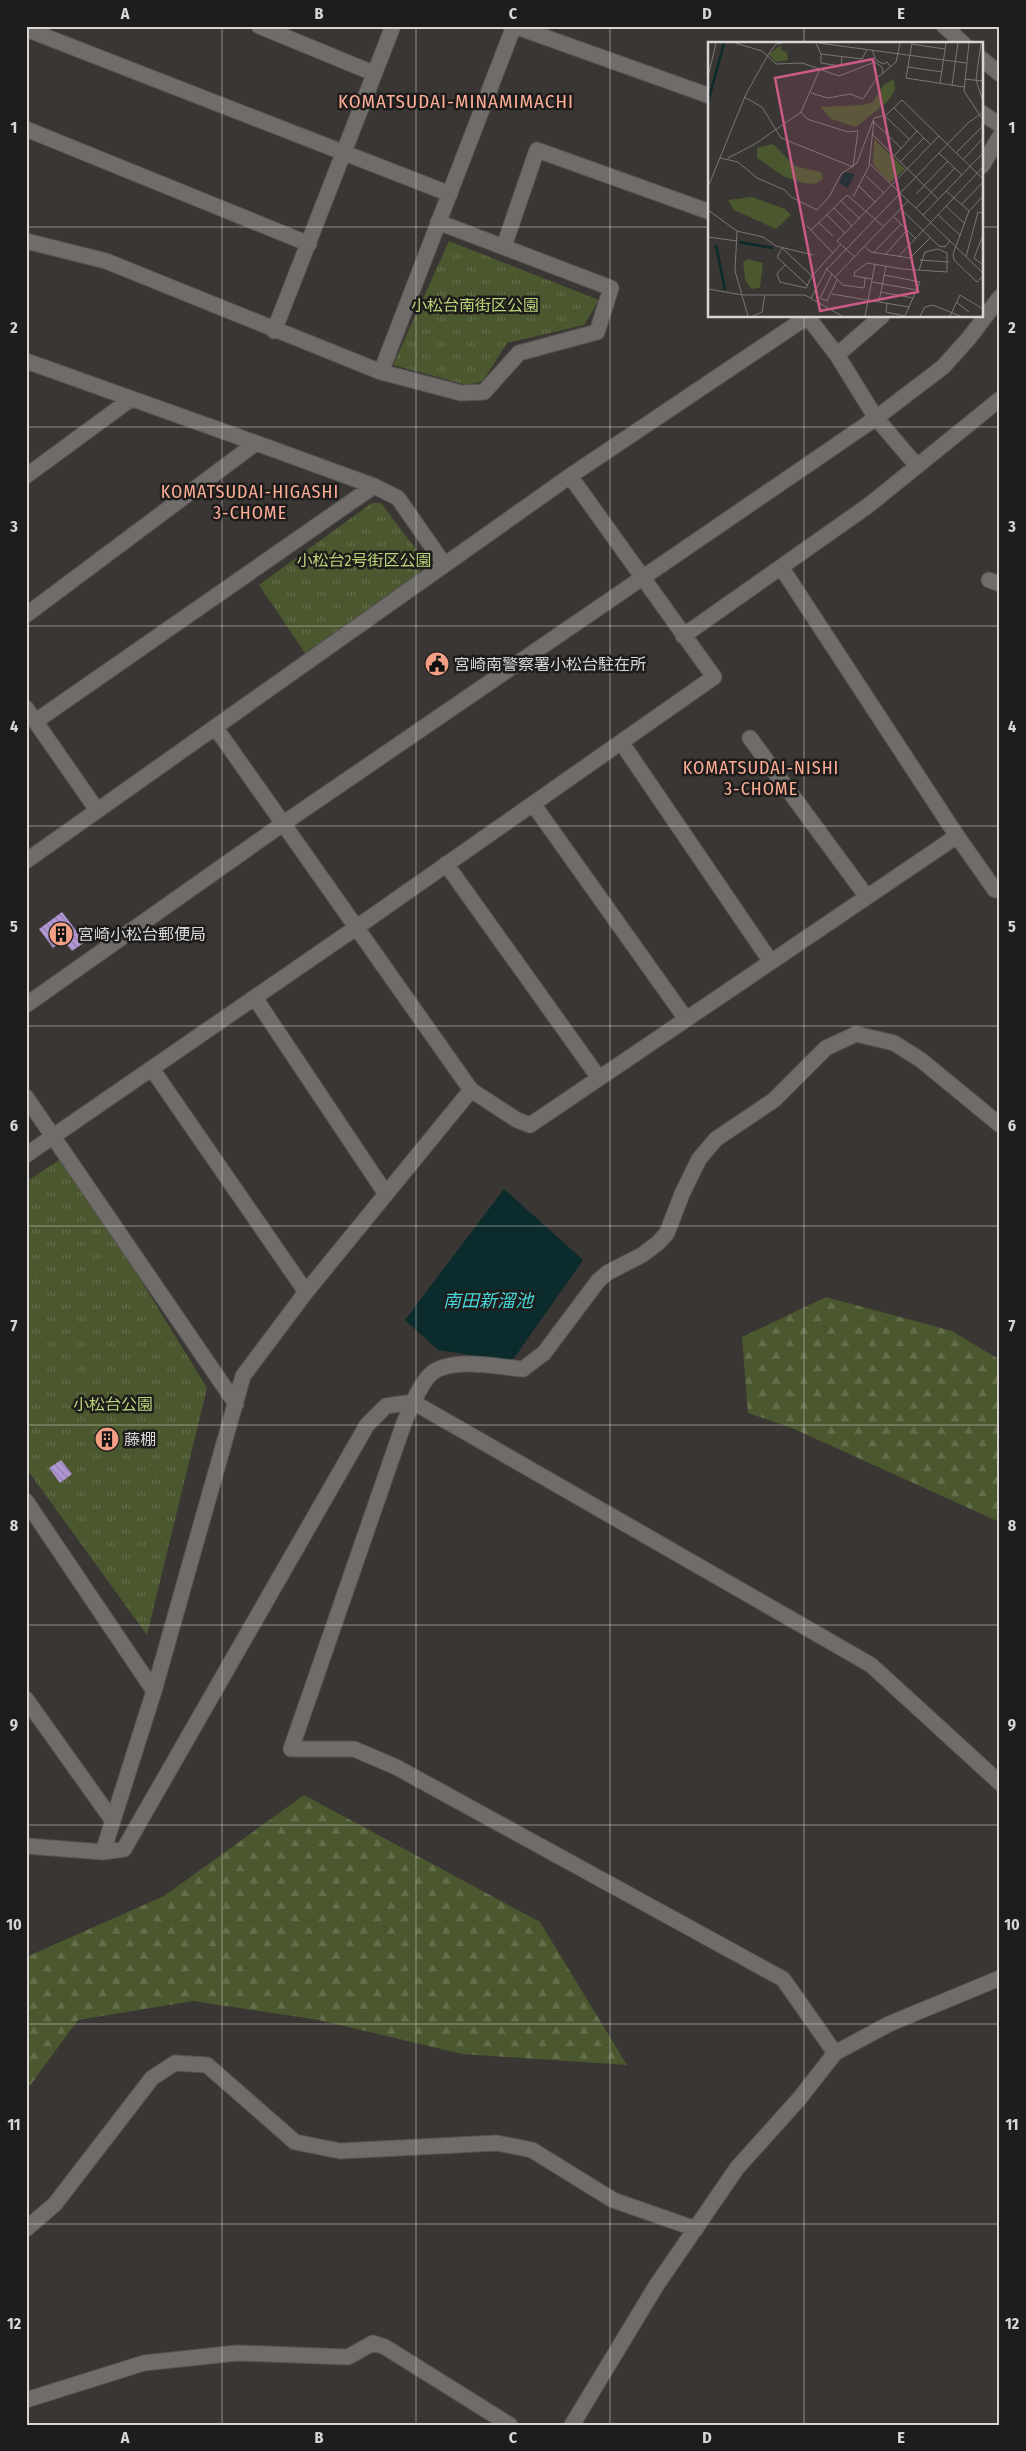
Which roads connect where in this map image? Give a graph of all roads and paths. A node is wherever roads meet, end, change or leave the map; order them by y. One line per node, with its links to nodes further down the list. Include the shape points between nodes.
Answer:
1 (258, 26): 8 (street)
2 (393, 26): 8 (street)
3 (514, 26): 10 (street); 17 (street)
4 (944, 26): 6 (street)
5 (26, 29): 15 (street)
6 (962, 42)
7 (984, 61): 9 (street)
8 (374, 72): 15 (street)
9 (1000, 74)
10 (708, 95)
11 (984, 114): 12 (street)
12 (1000, 125)
13 (26, 129): 21 (street)
14 (1000, 136): 16 (street)
15 (344, 153): 17 (street); 21 (street)
16 (984, 163)
17 (450, 194): 19 (street)
18 (708, 211): 22 (street, via 537,150)
19 (438, 222): 22 (street); 30 (street)
20 (26, 241): 27 (street, via 106,261)
21 (309, 244): 27 (street)
22 (504, 246): 30 (street, via 611,288 597,332 519,353 484,392 462,392)
23 (1000, 297): 33 (street, via 943,368)
24 (806, 318): 37 (street)
25 (808, 318): 28 (street)
26 (880, 318): 28 (street)
27 (274, 331): 30 (street)
28 (837, 355): 33 (street)
29 (26, 361): 32 (street)
30 (381, 372)
31 (1000, 399): 35 (street)
32 (131, 400): 34 (street); 36 (street)
33 (876, 418): 35 (street); 41 (street)
34 (256, 442): 38 (street); 42 (street)
35 (916, 466): 40 (street, via 869,505)
36 (26, 476)
37 (570, 476): 39 (street); 41 (street)
38 (374, 486): 39 (street, via 398,498); 45 (street)
39 (444, 564): 46 (street)
40 (781, 567): 43 (street); 52 (street)
41 (643, 578): 43 (street); 51 (street)
42 (26, 615)
43 (683, 636): 48 (street, via 714,677)
44 (26, 708): 45 (street)
45 (36, 721): 50 (street)
46 (215, 726): 50 (street); 51 (street)
47 (750, 738): 56 (street)
48 (621, 742): 49 (street); 58 (street)
49 (533, 804): 54 (street); 61 (street)
50 (97, 810): 53 (street)
51 (284, 823): 57 (street); 60 (street)
52 (957, 836): 55 (street); 56 (street)
53 (26, 861)
54 (446, 864): 57 (street); 63 (street)
55 (995, 890)
56 (868, 897): 58 (street)
57 (357, 927): 59 (street); 64 (street)
58 (771, 962): 61 (street)
59 (255, 998): 62 (street); 69 (street)
60 (26, 1005)
61 (686, 1019): 63 (street)
62 (152, 1069): 67 (street); 70 (street)
63 (599, 1078): 64 (street, via 530,1125)
64 (471, 1090): 69 (street)
65 (26, 1097): 67 (street)
66 (1000, 1125): 71 (street, via 921,1060 894,1043 856,1034 826,1048 774,1100 716,1139 699,1159 667,1232 642,1255 598,1281 544,1352 523,1369 454,1364 432,1373)
67 (53, 1136): 68 (street); 72 (street)
68 (26, 1155)
69 (386, 1194): 70 (street)
70 (306, 1292): 72 (street, via 243,1376)
71 (412, 1402): 76 (street, via 871,1664); 79 (street, via 386,1406 367,1425 124,1850); 81 (street, via 291,1748 354,1749 396,1767 782,1979)
72 (236, 1404): 74 (street)
73 (26, 1501): 74 (street)
74 (154, 1691): 77 (street)
75 (26, 1699): 77 (street)
76 (1000, 1783)
77 (113, 1822): 79 (street)
78 (26, 1846): 79 (street)
79 (103, 1852)
80 (1000, 1978): 81 (street, via 889,2024)
81 (835, 2053): 83 (street, via 737,2168)
82 (26, 2229): 83 (street, via 55,2204 152,2078 175,2062 207,2065 295,2142 340,2151 498,2143 532,2150 613,2200)
83 (696, 2229): 86 (street, via 656,2286)
84 (26, 2400): 85 (street, via 144,2363 237,2353 348,2357 373,2343 385,2347)
85 (510, 2425)
86 (572, 2425)

